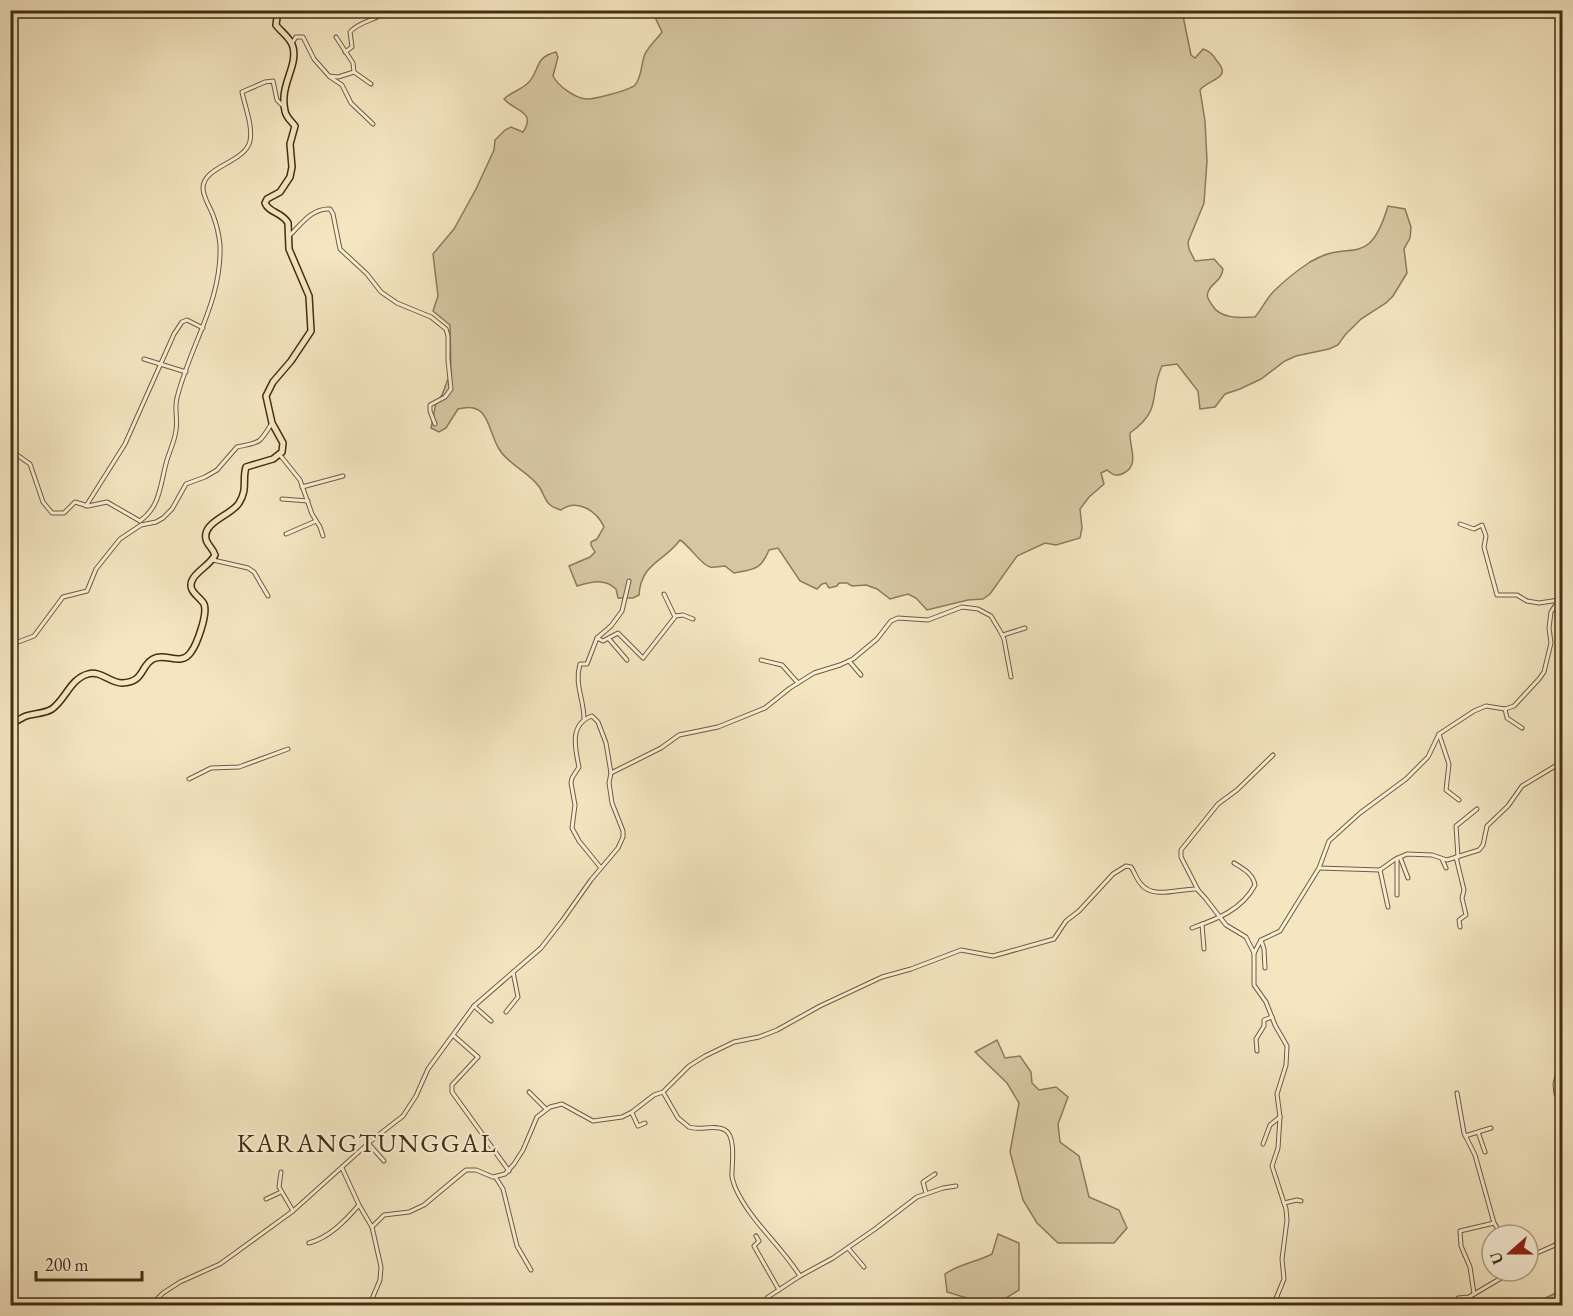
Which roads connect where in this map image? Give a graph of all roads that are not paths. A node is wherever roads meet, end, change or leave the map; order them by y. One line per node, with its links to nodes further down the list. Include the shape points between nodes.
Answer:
1 (278, 10): 4 (main road, via 276,25)
2 (387, 10): 5 (street, via 352,29 352,47)
3 (336, 37): 5 (street)
4 (292, 43): 7 (street, via 296,37 303,37 314,59); 9 (main road)
5 (345, 52): 6 (street, via 354,64)
6 (354, 72): 7 (street); 8 (street)
7 (329, 76): 10 (street, via 342,85 351,103)
8 (371, 84)
9 (284, 107): 11 (main road, via 295,126 290,144 292,170 285,187 265,203 286,220); 12 (street, via 277,100 273,81 242,92 250,129 248,147 203,184 220,244 213,301)
10 (373, 124)
11 (287, 238): 16 (main road, via 309,296 311,331 267,391); 17 (street, via 308,216 330,208 340,249 381,292 444,327 451,386 447,395 430,405)
12 (203, 328): 14 (street, via 190,320 182,322); 15 (street)
13 (144, 359): 14 (street)
14 (160, 365): 15 (street); 24 (street, via 125,444)
15 (186, 372): 26 (street, via 177,398 176,430 161,489 153,509)
16 (272, 423): 19 (main road, via 283,443); 26 (street, via 259,441 237,447 217,470 186,484 163,518)
17 (435, 424)
18 (10, 450): 24 (street, via 30,464 50,511 64,513 76,501)
19 (280, 455): 21 (street); 30 (main road, via 245,469 245,492 239,503 206,531 207,542 215,552)
20 (343, 476): 21 (street)
21 (302, 487): 23 (street)
22 (282, 499): 23 (street)
23 (308, 501): 25 (street)
24 (86, 506): 26 (street, via 110,503)
25 (316, 521): 28 (street); 29 (street)
26 (142, 522): 42 (street, via 117,542 93,574 87,591 63,597 34,636)
27 (1461, 524): 35 (street, via 1474,529 1482,525 1497,595 1517,595 1542,603)
28 (286, 534)
29 (323, 536)
30 (213, 560): 34 (street, via 248,568); 51 (main road, via 191,584 205,610 189,656 181,660 154,659 140,676 124,683 87,674 53,708)
31 (629, 581): 40 (street, via 622,611)
32 (1563, 586): 35 (street)
33 (664, 594): 36 (street)
34 (268, 596)
35 (1559, 600): 49 (street, via 1551,612 1551,642 1544,672 1514,706)
36 (675, 616): 37 (street); 41 (street, via 642,658 618,633)
37 (693, 619)
38 (1025, 628): 39 (street)
39 (1003, 635): 45 (street, via 991,616 962,606 928,620 893,619 877,639); 47 (street)
40 (597, 638): 41 (street); 50 (street, via 587,664 580,664 577,678)
41 (608, 639): 43 (street)
42 (10, 645)
43 (627, 660)
44 (761, 660): 48 (street, via 782,665)
45 (849, 661): 46 (street); 48 (street)
46 (861, 675)
47 (1011, 677)
48 (798, 683): 57 (street, via 765,708 718,727 679,735)
49 (1505, 709): 52 (street, via 1507,718); 53 (street, via 1486,706)
50 (584, 719): 57 (street, via 593,716 598,722); 65 (street, via 575,736 579,767 571,783 575,805 572,828)
51 (10, 725)
52 (1522, 728)
53 (1439, 734): 59 (street, via 1449,764 1446,790); 66 (street, via 1428,757 1406,779 1329,841)
54 (288, 749): 58 (street, via 249,765 211,768)
55 (1273, 754): 70 (street, via 1218,804 1181,850)
56 (1563, 764): 61 (street, via 1523,785 1486,826 1481,848)
57 (611, 773): 65 (street, via 612,803 624,834)
58 (189, 779)
59 (1459, 800)
60 (1477, 809): 61 (street, via 1456,826)
61 (1457, 857): 63 (street); 75 (street, via 1466,915 1459,920)
62 (1399, 858): 63 (street, via 1407,854); 68 (street); 69 (street); 71 (street)
63 (1441, 858): 67 (street)
64 (1234, 863): 73 (street, via 1248,872 1255,885 1237,908)
65 (601, 868): 81 (street, via 541,948)
66 (1319, 868): 68 (street); 77 (street, via 1280,931)
67 (1446, 868)
68 (1380, 870): 72 (street)
69 (1408, 878)
70 (1199, 891): 73 (street); 90 (street, via 1149,890 1126,866 1066,921 1054,939 995,956 961,950 882,977 777,1030 734,1042 705,1056)
71 (1397, 895)
72 (1388, 907)
73 (1220, 918): 74 (street); 79 (street, via 1246,937)
74 (1202, 924): 76 (street); 78 (street)
75 (1460, 927)
76 (1192, 928)
77 (1261, 940): 79 (street); 80 (street)
78 (1204, 949)
79 (1254, 953): 84 (street, via 1254,985)
80 (1265, 968)
81 (513, 972): 82 (street); 83 (street, via 518,998)
82 (474, 1006): 85 (street); 86 (street)
83 (506, 1012)
84 (1272, 1017): 87 (street, via 1264,1020 1256,1037); 95 (street, via 1287,1046 1277,1094)
85 (491, 1021)
86 (454, 1036): 100 (street, via 428,1069 403,1116); 105 (street, via 478,1058 453,1085 452,1092)
87 (1257, 1051)
88 (1563, 1055): 92 (street, via 1555,1085 1556,1094)
89 (530, 1092): 93 (street)
90 (663, 1092): 94 (street); 127 (street, via 678,1118 689,1127 723,1129 728,1133 734,1161 732,1176 742,1201)
91 (1457, 1093): 99 (street)
92 (1563, 1099)
93 (546, 1109): 94 (street, via 562,1104 598,1121); 105 (street, via 537,1117 524,1150)
94 (632, 1112): 96 (street, via 638,1126)
95 (1280, 1117): 101 (street, via 1270,1125); 114 (street, via 1278,1148 1272,1166)
96 (645, 1124)
97 (1491, 1128): 98 (street)
98 (1478, 1132): 99 (street); 102 (street)
99 (1465, 1136): 117 (street, via 1475,1155)
100 (368, 1143): 103 (street); 104 (street)
101 (1263, 1144)
102 (1485, 1152)
103 (384, 1161)
104 (342, 1168): 115 (street); 116 (street)
105 (509, 1171): 108 (street)
106 (281, 1172): 110 (street)
107 (934, 1174): 111 (street, via 923,1182)
108 (495, 1177): 119 (street, via 466,1170 424,1205 409,1212 384,1215); 126 (street, via 503,1189 518,1246)
109 (956, 1186): 111 (street)
110 (281, 1192): 112 (street); 116 (street)
111 (926, 1192): 123 (street)
112 (266, 1199)
113 (1301, 1201): 114 (street)
114 (1284, 1203): 134 (street, via 1284,1279)
115 (359, 1205): 119 (street); 122 (street, via 336,1228)
116 (293, 1211): 131 (street, via 220,1264 163,1293)
117 (1494, 1223)
118 (1480, 1226): 130 (street, via 1460,1230)
119 (372, 1227): 132 (street, via 381,1272)
120 (756, 1236): 129 (street, via 759,1240 754,1247)
121 (1563, 1242): 124 (street)
122 (309, 1243)
123 (848, 1248): 125 (street); 127 (street)
124 (1540, 1252)
125 (864, 1267)
126 (531, 1270)
127 (800, 1276): 129 (street)
128 (1493, 1283): 130 (street)
129 (779, 1290): 133 (street)
130 (1474, 1294): 135 (street, via 1458,1298)
131 (157, 1305)
132 (369, 1305)
133 (761, 1305)
134 (1273, 1305)
135 (1454, 1305)

